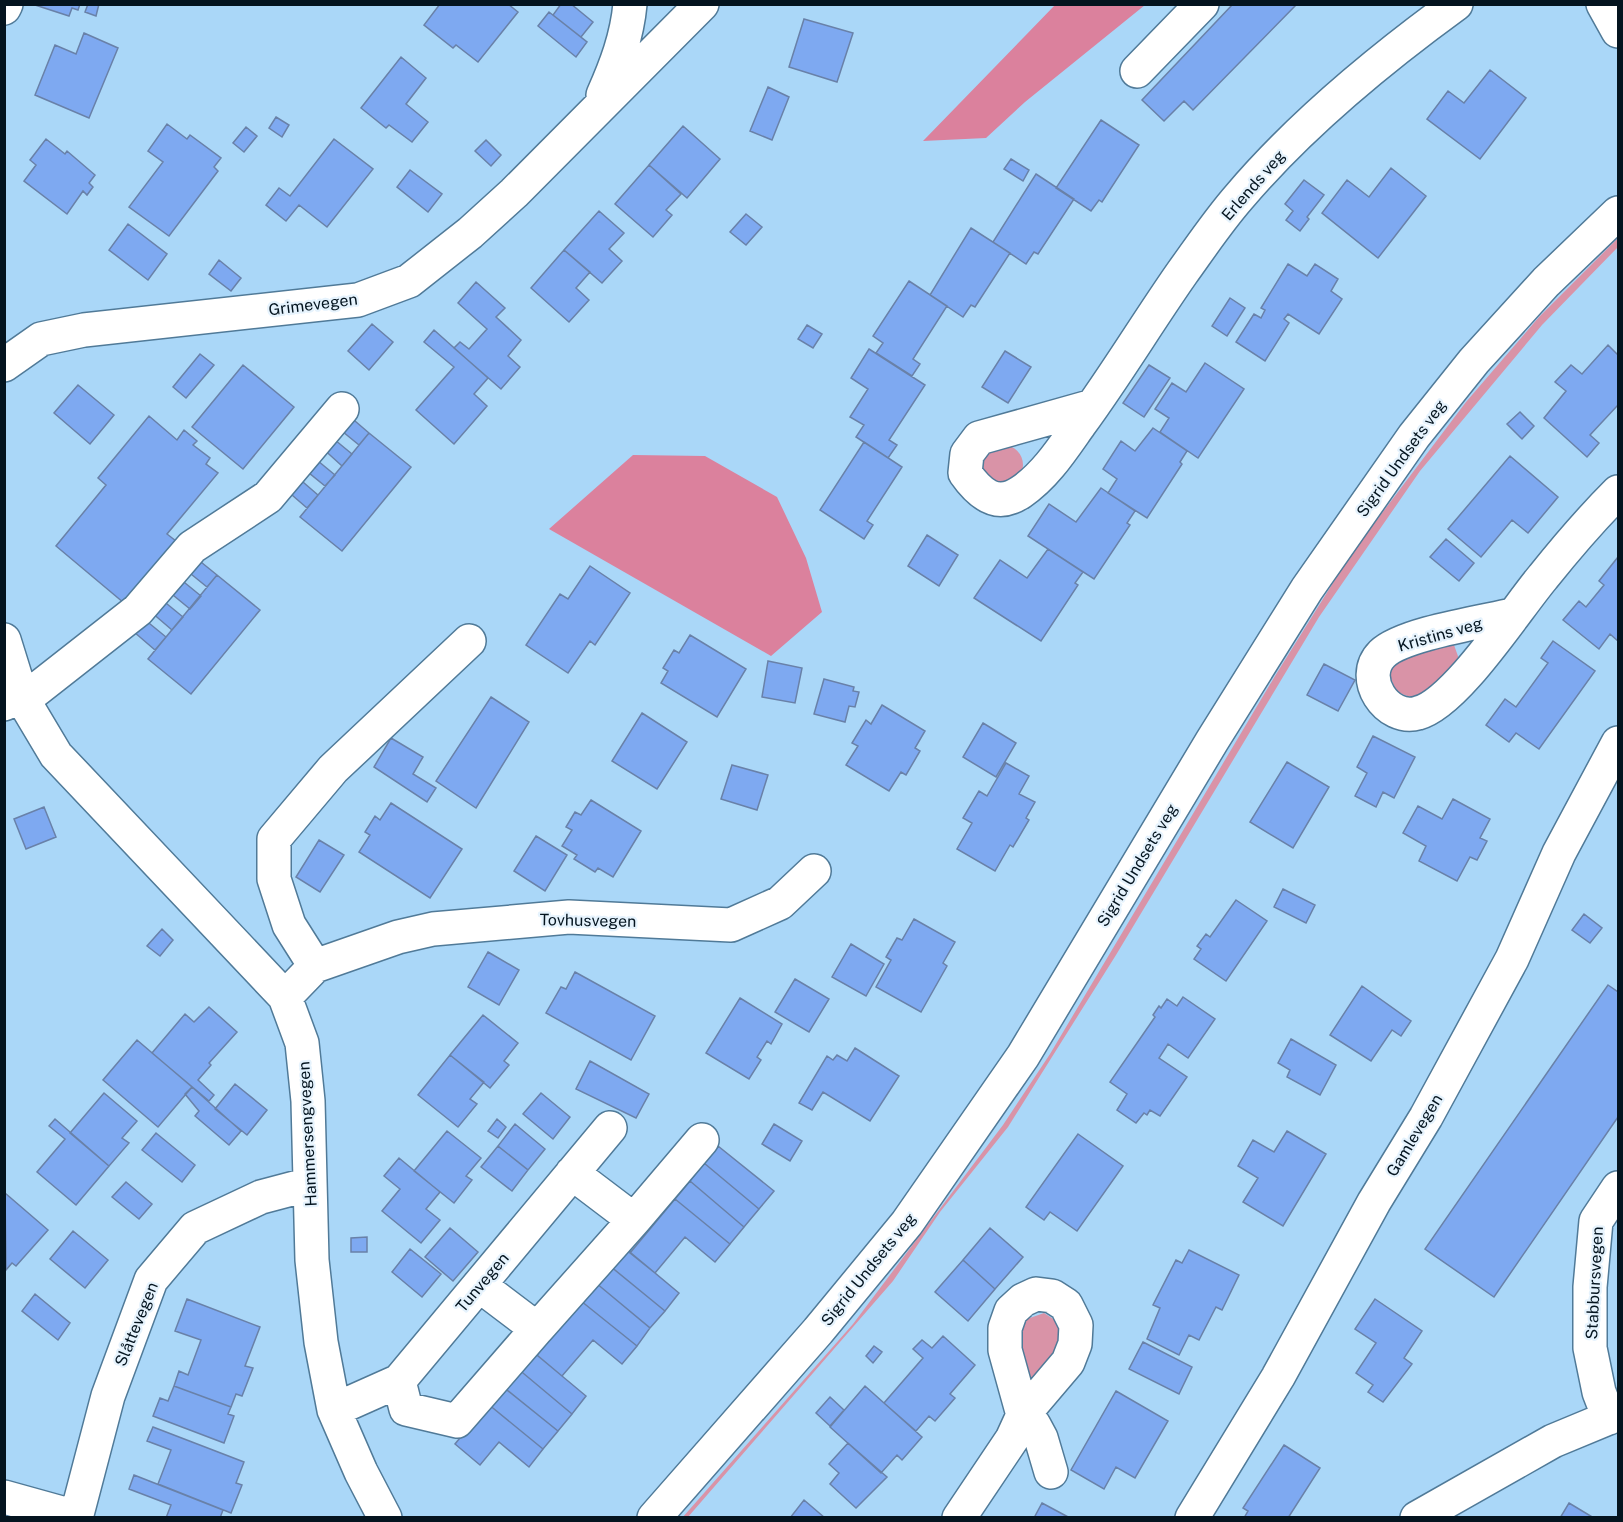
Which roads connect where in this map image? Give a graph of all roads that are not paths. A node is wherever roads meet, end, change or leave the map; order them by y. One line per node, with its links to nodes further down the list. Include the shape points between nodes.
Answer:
1 (630, 4): 8 (street, Grimevegen, via 619,56)
2 (702, 4): 8 (street, Grimevegen)
3 (1202, 4): 7 (street)
4 (1456, 4): 11 (street, Erlends veg, via 1397,47 1279,153 1238,198 1181,274)
5 (1603, 4): 6 (street)
6 (1618, 31)
7 (1137, 71)
8 (597, 107): 10 (street, Grimevegen, via 514,193 409,281 358,300 84,330 41,339)
9 (1618, 213): 37 (street, Sigrid Undsets veg, via 1546,282 1474,361 1414,436 1307,589 1023,1056 914,1213 818,1331)
10 (4, 365)
11 (1094, 406)
12 (342, 409): 17 (street, via 268,497 192,547 138,610 36,690)
13 (1618, 492): 14 (street)
14 (1512, 615)
15 (4, 640): 17 (street, Hammersengvegen)
16 (469, 641): 20 (street, via 333,769 274,839 274,879 289,925)
17 (13, 701): 21 (street, Hammersengvegen, via 57,755)
18 (1618, 743): 39 (street, Gamlevegen, via 1559,853 1512,959 1426,1117 1374,1202 1278,1377)
19 (814, 871): 20 (street, Tovhusvegen, via 780,903 731,925 568,917 473,924 398,937)
20 (315, 966): 21 (street, Tovhusvegen)
21 (285, 997): 25 (street, Hammersengvegen, via 302,1043)
22 (610, 1128): 24 (street, Tunvegen)
23 (702, 1140): 27 (street)
24 (572, 1173): 27 (street); 28 (street, Tunvegen)
25 (310, 1184): 31 (street, Hammersengvegen, via 313,1271); 35 (street, Slåttevegen, via 261,1197 195,1228 151,1280 108,1396)
26 (1618, 1188): 32 (street, Stabbursvegen, via 1596,1221 1590,1287 1590,1348 1599,1392)
27 (634, 1220): 29 (street)
28 (479, 1284): 29 (street); 30 (street, Tunvegen)
29 (537, 1329): 30 (street, via 457,1421 406,1409)
30 (399, 1380): 31 (street, Tunvegen)
31 (334, 1410): 36 (street, Hammersengvegen)
32 (1614, 1416): 40 (street, via 1553,1441)
33 (1051, 1472): 38 (street, via 1041,1438 1023,1415 1012,1439)
34 (4, 1497): 35 (street)
35 (76, 1517)
36 (385, 1518)
37 (654, 1518)
38 (959, 1518)
39 (1192, 1518)
40 (1417, 1518)

